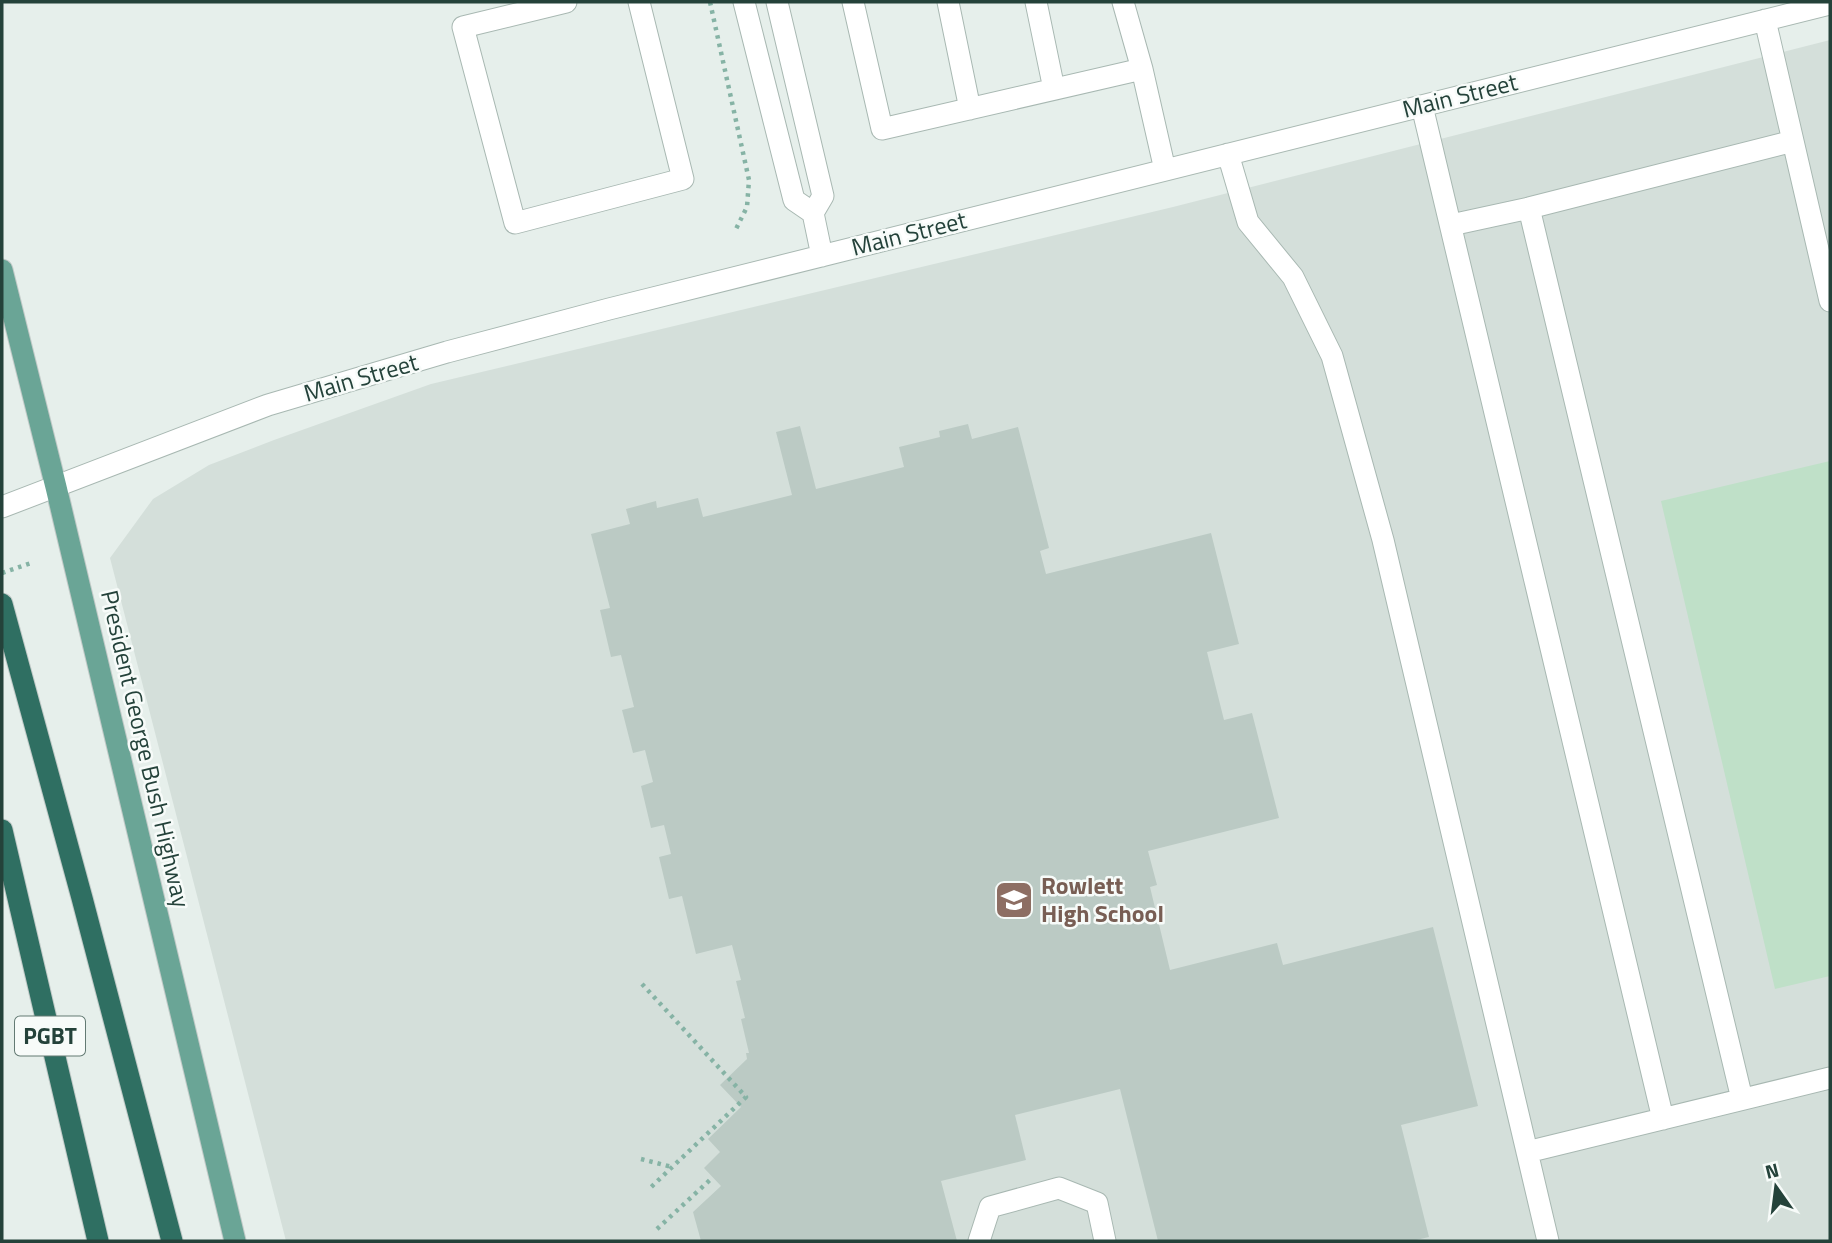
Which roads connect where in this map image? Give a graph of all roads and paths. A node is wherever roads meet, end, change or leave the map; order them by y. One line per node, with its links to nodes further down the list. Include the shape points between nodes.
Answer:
1 (566, 2): 11 (street)
2 (639, 2): 11 (street, via 683,179 515,223 463,27)
3 (710, 2): 25 (path, via 749,180 747,207)
4 (744, 2): 18 (street)
5 (777, 2): 17 (street)
6 (853, 2): 16 (street, via 882,129)
7 (948, 2): 16 (street)
8 (1036, 2): 14 (street)
9 (1123, 2): 13 (street)
10 (1830, 4): 12 (street, Main Street)
11 (526, 7)
12 (1765, 20): 15 (street, Main Street); 19 (street)
13 (1142, 69): 14 (street); 21 (street)
14 (1054, 89): 16 (street)
15 (1422, 106): 20 (street, Main Street); 24 (street)
16 (970, 109)
17 (806, 121): 18 (street); 23 (street, via 823,196)
18 (776, 129): 23 (street, via 793,200)
19 (1793, 141): 22 (street); 28 (street)
20 (1228, 154): 21 (street, Main Street); 39 (street, via 1248,222 1293,276 1332,356 1383,540)
21 (1165, 170): 26 (street, Main Street)
22 (1529, 208): 24 (street); 37 (street)
23 (813, 213): 26 (street)
24 (1451, 225): 38 (street)
25 (735, 231)
26 (821, 256): 29 (street, Main Street, via 474,345 268,405)
27 (2, 270): 29 (main road, President George Bush Highway)
28 (1830, 301)
29 (56, 487): 30 (street, Main Street); 47 (main road, President George Bush Highway)
30 (6, 505)
31 (34, 562): 32 (path)
32 (2, 573)
33 (2, 604): 46 (highway)
34 (2, 830): 45 (highway, PGBT)
35 (642, 984): 41 (path, via 746,1097)
36 (1830, 1078): 37 (street)
37 (1742, 1100): 38 (street)
38 (1663, 1119): 39 (street)
39 (1527, 1152): 50 (street)
40 (641, 1159): 41 (path)
41 (672, 1167): 43 (path)
42 (711, 1178): 44 (path)
43 (648, 1190)
44 (657, 1229)
45 (99, 1241)
46 (172, 1241)
47 (235, 1241)
48 (979, 1241): 49 (street, via 990,1207 1059,1188 1097,1203)
49 (1105, 1241)
50 (1548, 1241)

